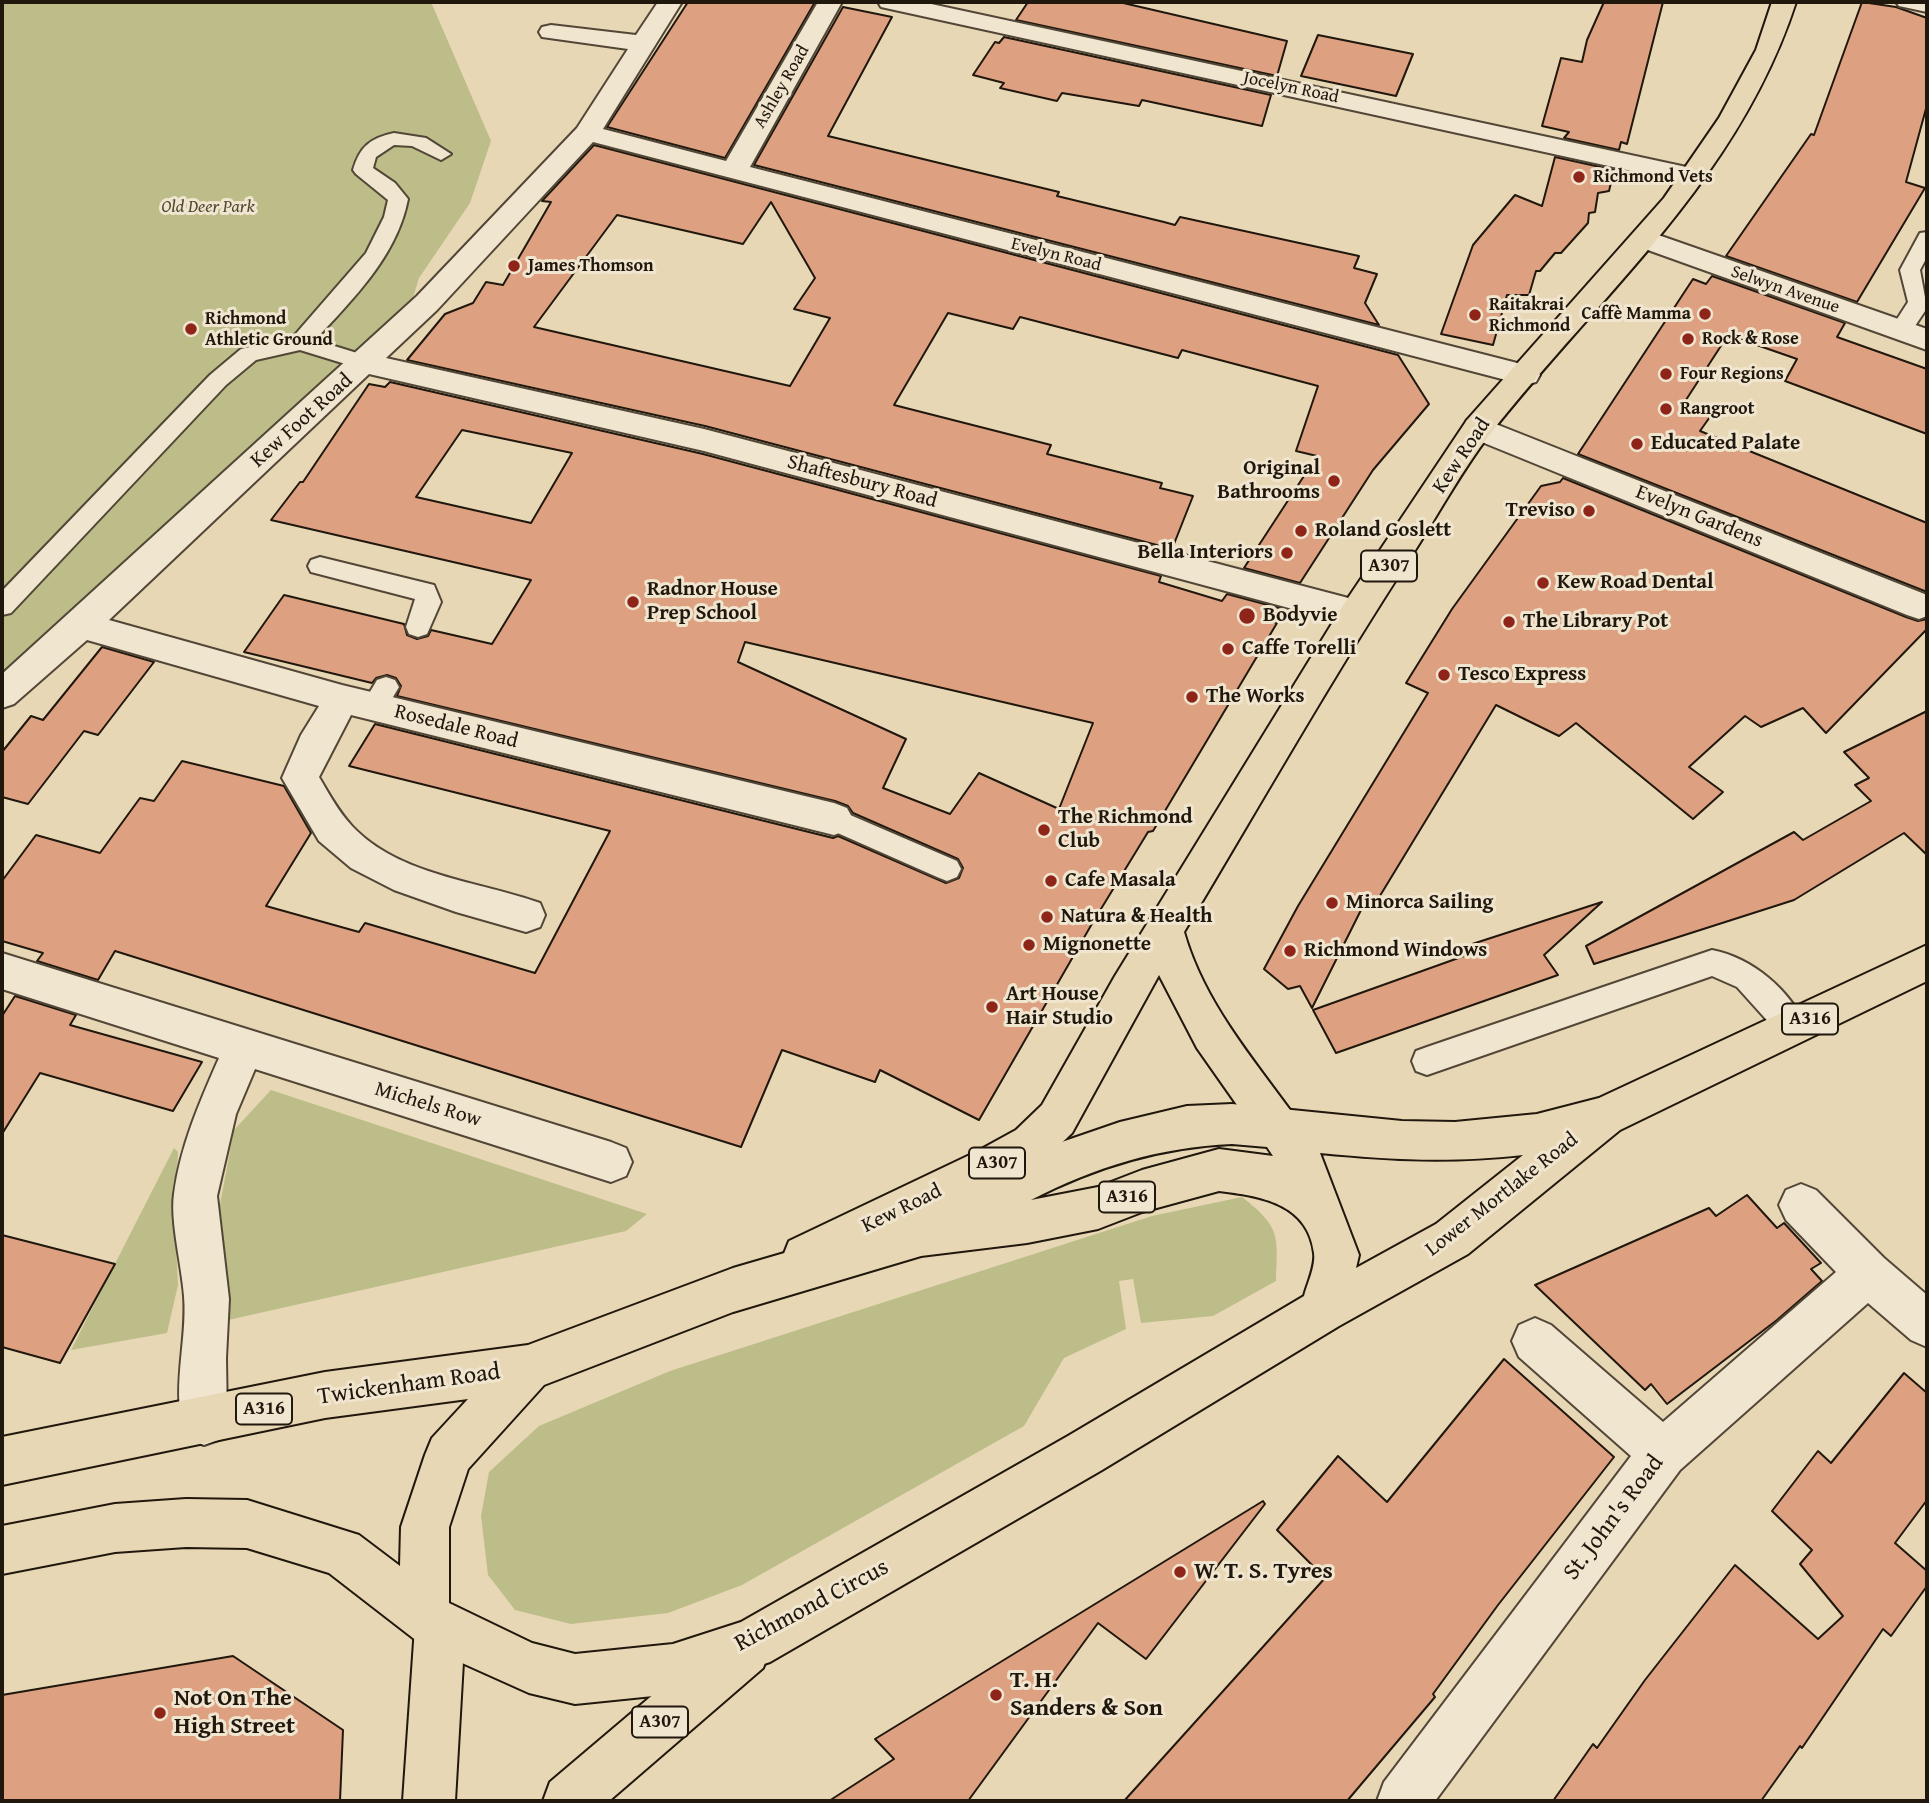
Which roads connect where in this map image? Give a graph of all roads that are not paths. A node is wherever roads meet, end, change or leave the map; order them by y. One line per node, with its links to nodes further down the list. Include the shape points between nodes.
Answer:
1 (670, 2): 8 (street, Kew Foot Road)
2 (830, 2): 11 (street, Ashley Road)
3 (890, 2): 12 (street, Jocelyn Road)
4 (1784, 2): 12 (main road, Kew Road / A307, via 1768,50 1732,118)
5 (1905, 2): 6 (lane)
6 (1927, 7)
7 (566, 9): 8 (street, via 544,42)
8 (645, 44): 9 (street, Kew Foot Road)
9 (587, 133): 11 (street, Evelyn Road); 17 (street, Kew Foot Road)
10 (440, 155): 16 (lane, via 426,143 386,139 364,160 363,170 398,199 397,213 379,246)
11 (733, 172): 18 (street, Evelyn Road)
12 (1691, 176): 14 (main road, Kew Road / A307)
13 (1927, 238): 15 (lane, via 1910,270 1919,306)
14 (1644, 239): 15 (street, Selwyn Avenue); 18 (main road, Kew Road / A307)
15 (1914, 335)
16 (300, 343): 17 (lane); 21 (lane, via 249,354 218,380)
17 (365, 363): 23 (street, Shaftesbury Road, via 704,440); 24 (street, Kew Foot Road)
18 (1525, 375): 19 (main road, Kew Road / A307)
19 (1478, 428): 22 (street, Evelyn Gardens); 23 (main road, Kew Road / A307)
20 (320, 566): 25 (lane, via 425,592 429,602)
21 (2, 606)
22 (1919, 606)
23 (1356, 613): 31 (main road, Kew Road / A307)
24 (81, 625): 26 (street, Kew Foot Road); 27 (street, Rosedale Road)
25 (418, 627)
26 (2, 694)
27 (367, 698): 28 (street, Rosedale Road); 30 (street, via 314,746 300,778 345,843 378,863 456,897)
28 (834, 819): 29 (lane)
29 (947, 869)
30 (526, 915)
31 (1165, 932): 38 (main road, via 1170,959 1188,999); 44 (main road, Kew Road / A307, via 1057,1119 1031,1144)
32 (1927, 962): 34 (main road, Lower Mortlake Road / A316)
33 (2, 971): 35 (street, Michels Row)
34 (1792, 1028): 36 (lane, via 1742,971 1712,963); 37 (main road, Lower Mortlake Road / A316)
35 (244, 1048): 39 (street, Michels Row); 49 (street, via 215,1114 195,1196 207,1299)
36 (1427, 1061)
37 (1605, 1116): 38 (main road, Lower Mortlake Road / A316, via 1537,1134 1474,1143); 45 (main road, Lower Mortlake Road / A316, via 1452,1239)
38 (1278, 1128): 41 (main road, via 1308,1172); 42 (main road, A316, via 1187,1126 1120,1142 1059,1163)
39 (611, 1162)
40 (1801, 1206): 43 (street)
41 (1322, 1209): 42 (main road, A316, via 1274,1177 1219,1170 1098,1208 1027,1222); 45 (main road, via 1337,1255)
42 (921, 1234): 44 (main road, A316)
43 (1868, 1274): 46 (street); 50 (street, St. John's Road)
44 (733, 1290): 48 (main road, A316)
45 (1323, 1310): 54 (main road, Richmond Circus / A316)
46 (1927, 1324)
47 (1535, 1341): 50 (street)
48 (528, 1368): 49 (main road, Twickenham Road / A316, via 325,1395); 53 (main road, A316, via 449,1455 425,1527)
49 (204, 1422): 51 (main road, Twickenham Road / A316)
50 (1663, 1453): 57 (street, St. John's Road)
51 (2, 1461)
52 (2, 1550): 53 (main road, A316, via 115,1528 247,1524 342,1552)
53 (432, 1621): 54 (main road, Richmond Circus / A316, via 529,1668 575,1678 673,1670); 55 (main road)
54 (752, 1644): 56 (main road, A307)
55 (429, 1801)
56 (569, 1801)
57 (1403, 1801)

